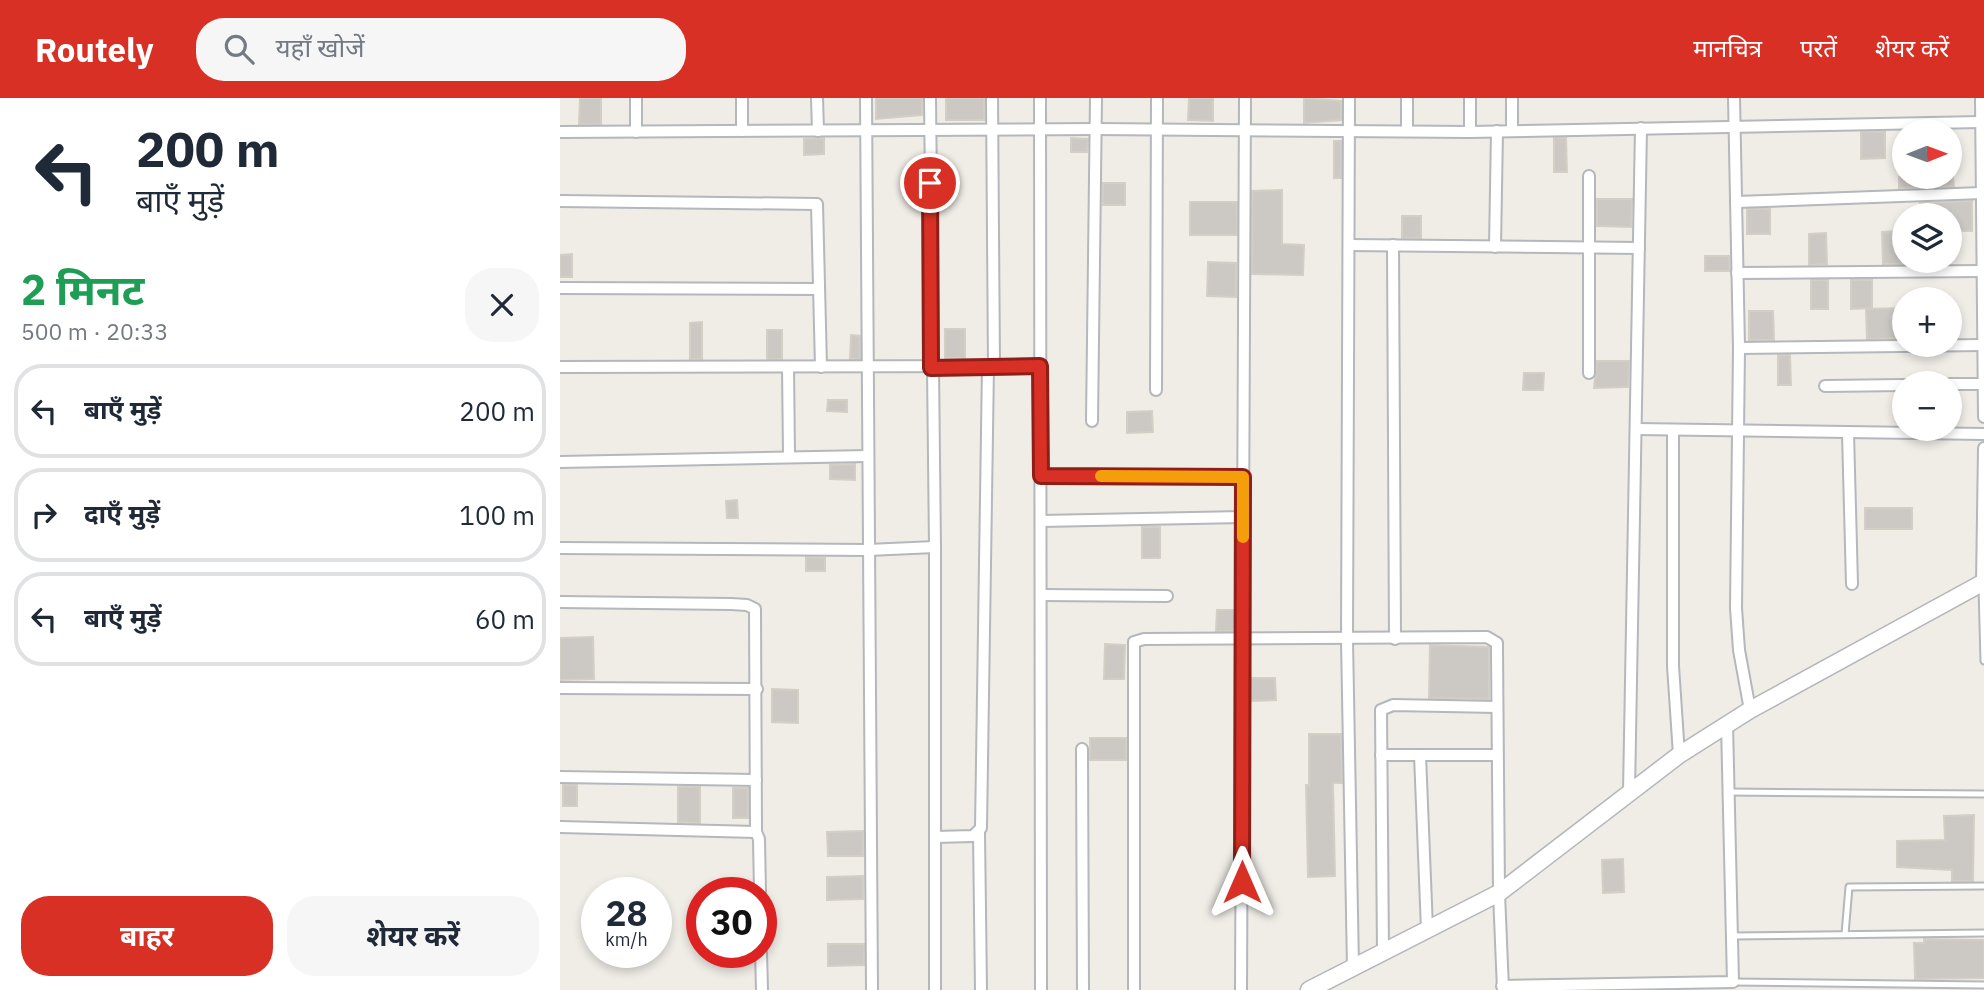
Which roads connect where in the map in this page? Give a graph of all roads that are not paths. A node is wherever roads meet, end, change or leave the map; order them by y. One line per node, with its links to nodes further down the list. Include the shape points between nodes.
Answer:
1 (636, 98): 34 (street)
2 (742, 98): 28 (street)
3 (817, 98): 29 (street)
4 (866, 98): 24 (street)
5 (930, 98): 25 (street)
6 (992, 98): 20 (street)
7 (1040, 98): 21 (street)
8 (1096, 98): 22 (street)
9 (1157, 98): 26 (street)
10 (1245, 98): 27 (street)
11 (1349, 98): 23 (street)
12 (1407, 98): 30 (street)
13 (1470, 98): 35 (street)
14 (1512, 98): 32 (street)
15 (1734, 98): 18 (street)
16 (1981, 98): 17 (street)
17 (1981, 122): 18 (street); 37 (street)
18 (1735, 125): 19 (street); 39 (street)
19 (1641, 128): 32 (street); 44 (street)
20 (992, 129): 21 (street); 25 (street); 51 (street)
21 (1040, 129): 22 (street); 52 (street)
22 (1097, 129): 26 (street); 65 (street)
23 (1349, 129): 27 (street); 30 (street); 40 (street)
24 (866, 130): 25 (street); 29 (street); 55 (street)
25 (930, 130): 57 (street)
26 (1157, 130): 27 (street); 63 (street)
27 (1245, 130): 76 (street)
28 (742, 131): 29 (street); 34 (street)
29 (818, 131)
30 (1407, 131): 35 (street)
31 (1497, 131): 32 (street); 35 (street); 42 (street)
32 (1512, 131)
33 (560, 132): 34 (street)
34 (636, 132)
35 (1470, 132)
36 (1589, 176): 43 (street)
37 (1982, 193): 39 (street); 45 (street)
38 (560, 201): 48 (street, via 814,203 818,209)
39 (1736, 202): 46 (street)
40 (1349, 245): 41 (street); 88 (street)
41 (1394, 245): 42 (street); 89 (street)
42 (1495, 247): 43 (street)
43 (1589, 248): 44 (street); 58 (street)
44 (1639, 248): 66 (street)
45 (1982, 271): 46 (street); 49 (street)
46 (1737, 273): 50 (street)
47 (560, 288): 48 (street)
48 (819, 289): 54 (street)
49 (1983, 345): 50 (street); 60 (street)
50 (1739, 348): 68 (street)
51 (991, 366): 52 (street); 57 (street); 108 (street)
52 (1040, 366): 75 (street)
53 (788, 367): 54 (street); 56 (street); 72 (street)
54 (821, 367): 55 (street)
55 (869, 367): 57 (street); 73 (street)
56 (560, 368)
57 (931, 368): 79 (street)
58 (1589, 373)
59 (1962, 384): 60 (street)
60 (1984, 384): 64 (street)
61 (1892, 385): 62 (street)
62 (1825, 386)
63 (1156, 390)
64 (1984, 417)
65 (1091, 421)
66 (1636, 429): 67 (street); 103 (street)
67 (1673, 430): 68 (street); 100 (street, via 1673,666)
68 (1738, 432): 69 (street); 94 (street, via 1737,608)
69 (1848, 433): 70 (street); 83 (street)
70 (1984, 434)
71 (1984, 448): 82 (street)
72 (789, 455): 73 (street); 74 (street)
73 (868, 456): 81 (street)
74 (560, 462)
75 (1041, 476): 76 (street); 78 (street)
76 (1243, 477): 77 (street)
77 (1243, 517): 78 (street); 87 (street)
78 (1041, 521): 84 (street)
79 (935, 547): 81 (street); 109 (street)
80 (560, 548): 81 (street)
81 (867, 550): 124 (street)
82 (1983, 582): 90 (lane); 94 (street)
83 (1852, 584)
84 (1041, 595): 85 (street); 127 (street)
85 (1167, 596)
86 (560, 602): 92 (street, via 752,607)
87 (1243, 639): 88 (street); 129 (street, via 1134,642); 130 (street)
88 (1347, 639): 89 (street); 118 (street)
89 (1395, 639): 93 (street, via 1493,638)
90 (1984, 661)
91 (560, 688): 92 (street)
92 (757, 689): 102 (street)
93 (1497, 707): 97 (street, via 1385,707 1380,716); 99 (street)
94 (1750, 710): 95 (street)
95 (1727, 724): 100 (street); 104 (street)
96 (1082, 749): 128 (street)
97 (1381, 755): 98 (street); 117 (street)
98 (1420, 755): 99 (street); 113 (street)
99 (1497, 755): 112 (street)
100 (1679, 755): 103 (street)
101 (560, 777): 102 (street)
102 (756, 780): 107 (street)
103 (1629, 792): 112 (street)
104 (1728, 792): 105 (lane); 116 (street)
105 (1984, 794)
106 (560, 827): 107 (street)
107 (756, 832): 110 (street)
108 (979, 833): 109 (street); 126 (street)
109 (935, 838): 125 (street)
110 (760, 877)
111 (1984, 886): 115 (lane, via 1849,887)
112 (1499, 893): 113 (street); 122 (street)
113 (1427, 929): 117 (street)
114 (1984, 933): 115 (lane)
115 (1845, 934): 116 (lane)
116 (1732, 936): 120 (street)
117 (1383, 951): 118 (street)
118 (1353, 967): 131 (street)
119 (761, 968): 123 (street)
120 (1733, 982): 121 (lane); 122 (street)
121 (1984, 985)
122 (1503, 988)
123 (762, 990)
124 (872, 990)
125 (935, 990)
126 (981, 990)
127 (1041, 990)
128 (1083, 990)
129 (1133, 990)
130 (1241, 990)
131 (1309, 990)

